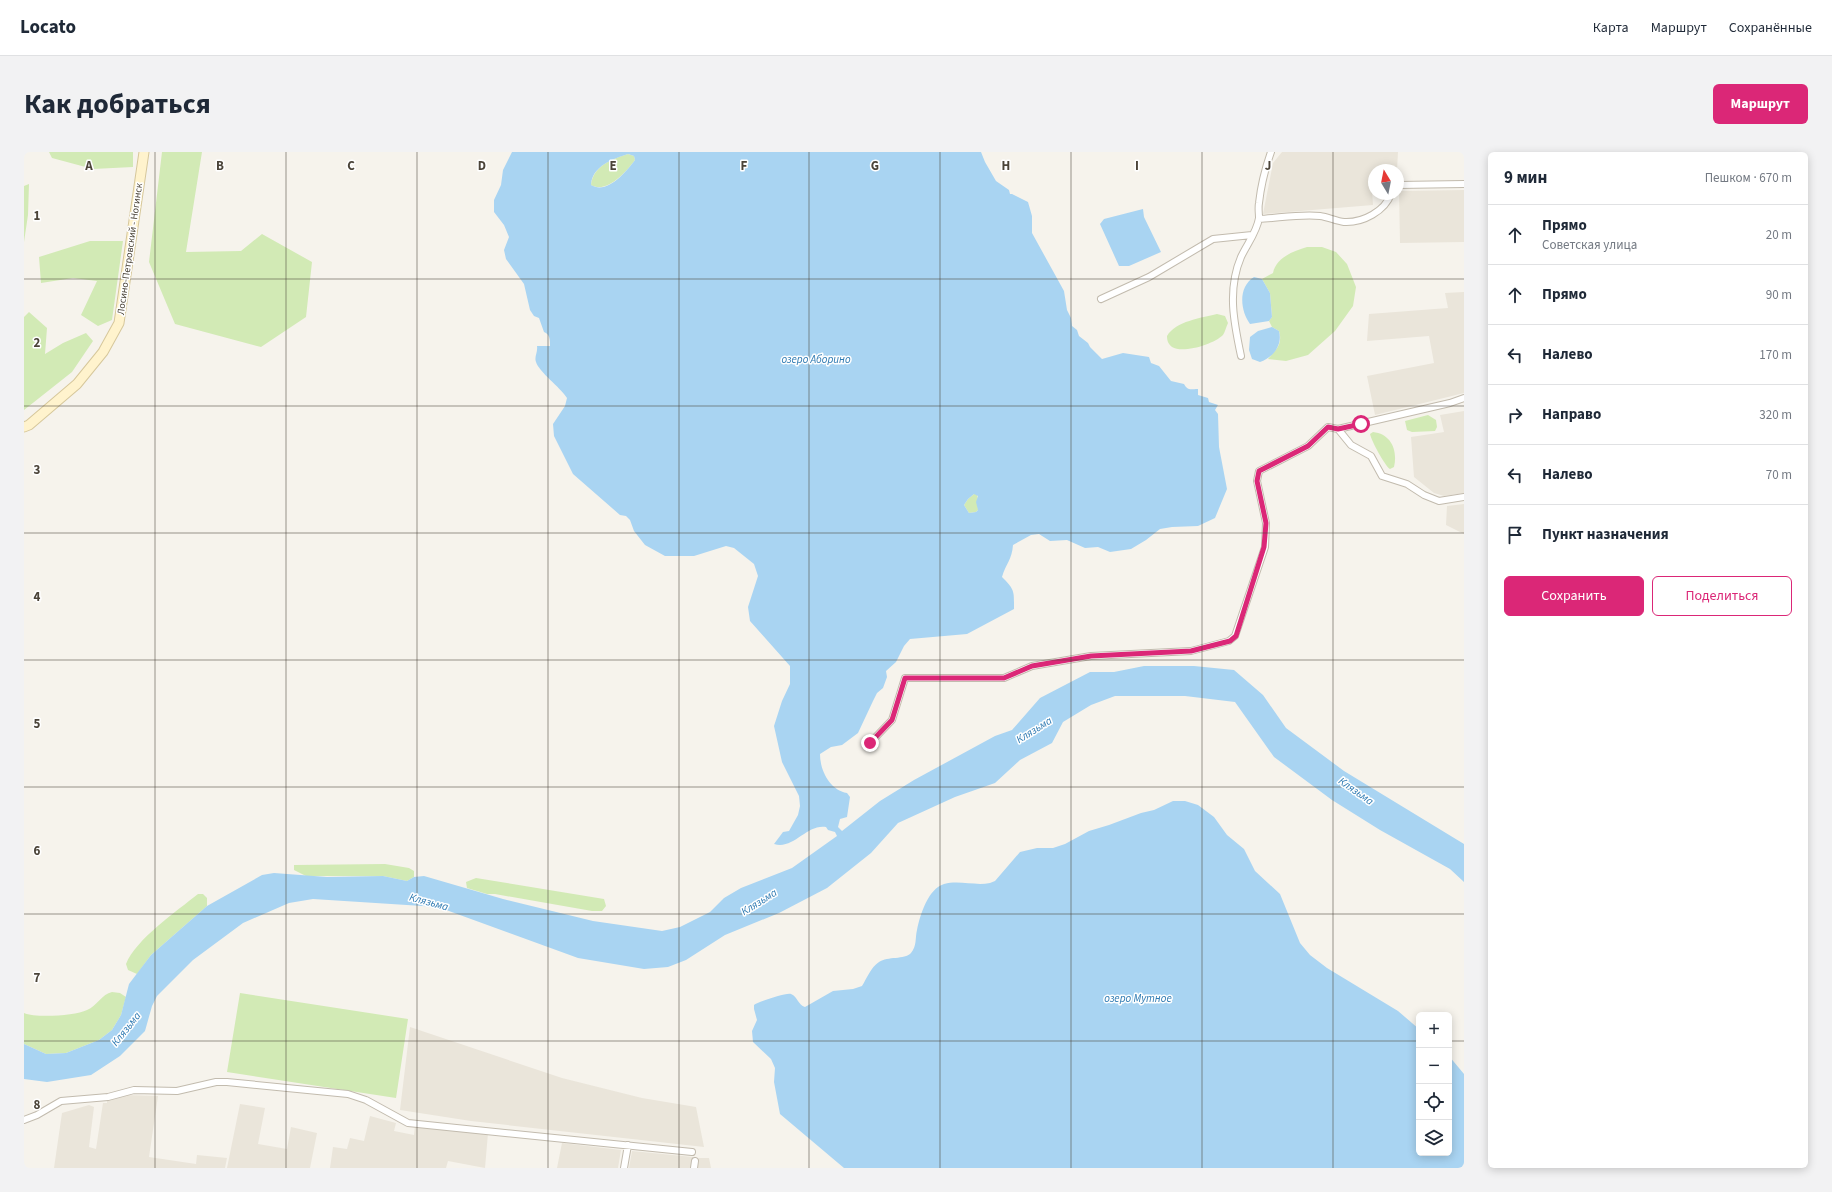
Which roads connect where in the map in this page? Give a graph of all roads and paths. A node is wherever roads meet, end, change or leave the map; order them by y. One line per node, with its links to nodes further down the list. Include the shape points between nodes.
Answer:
1 (144, 152): 11 (main road, Лосино-Петровский - Ногинск, via 119,323 103,352 77,384)
2 (1271, 152): 6 (street, via 1258,204)
3 (1464, 184): 4 (street)
4 (1404, 185)
5 (1389, 200): 6 (street, via 1379,211 1359,220 1344,222 1320,216)
6 (1259, 219): 7 (street)
7 (1252, 235): 8 (street, via 1213,239 1149,277); 9 (street, via 1241,258 1232,297)
8 (1101, 299)
9 (1241, 356)
10 (1464, 398): 12 (street)
11 (24, 427)
12 (1338, 429): 13 (street, via 1351,445 1371,456 1382,476 1407,484 1439,501); 14 (street, via 1328,427 1308,446 1259,471 1257,481 1266,523 1264,547 1236,636 1230,641 1191,651 1091,656 1032,666 1004,678 905,678 892,720)
13 (1464, 497)
14 (870, 743)
15 (24, 1120): 16 (street, via 61,1101 108,1097 134,1090 177,1091 227,1082 348,1094 366,1100 408,1123)
16 (628, 1145): 17 (street); 19 (street)
17 (692, 1152)
18 (695, 1161): 20 (street)
19 (624, 1168)
20 (694, 1168)

